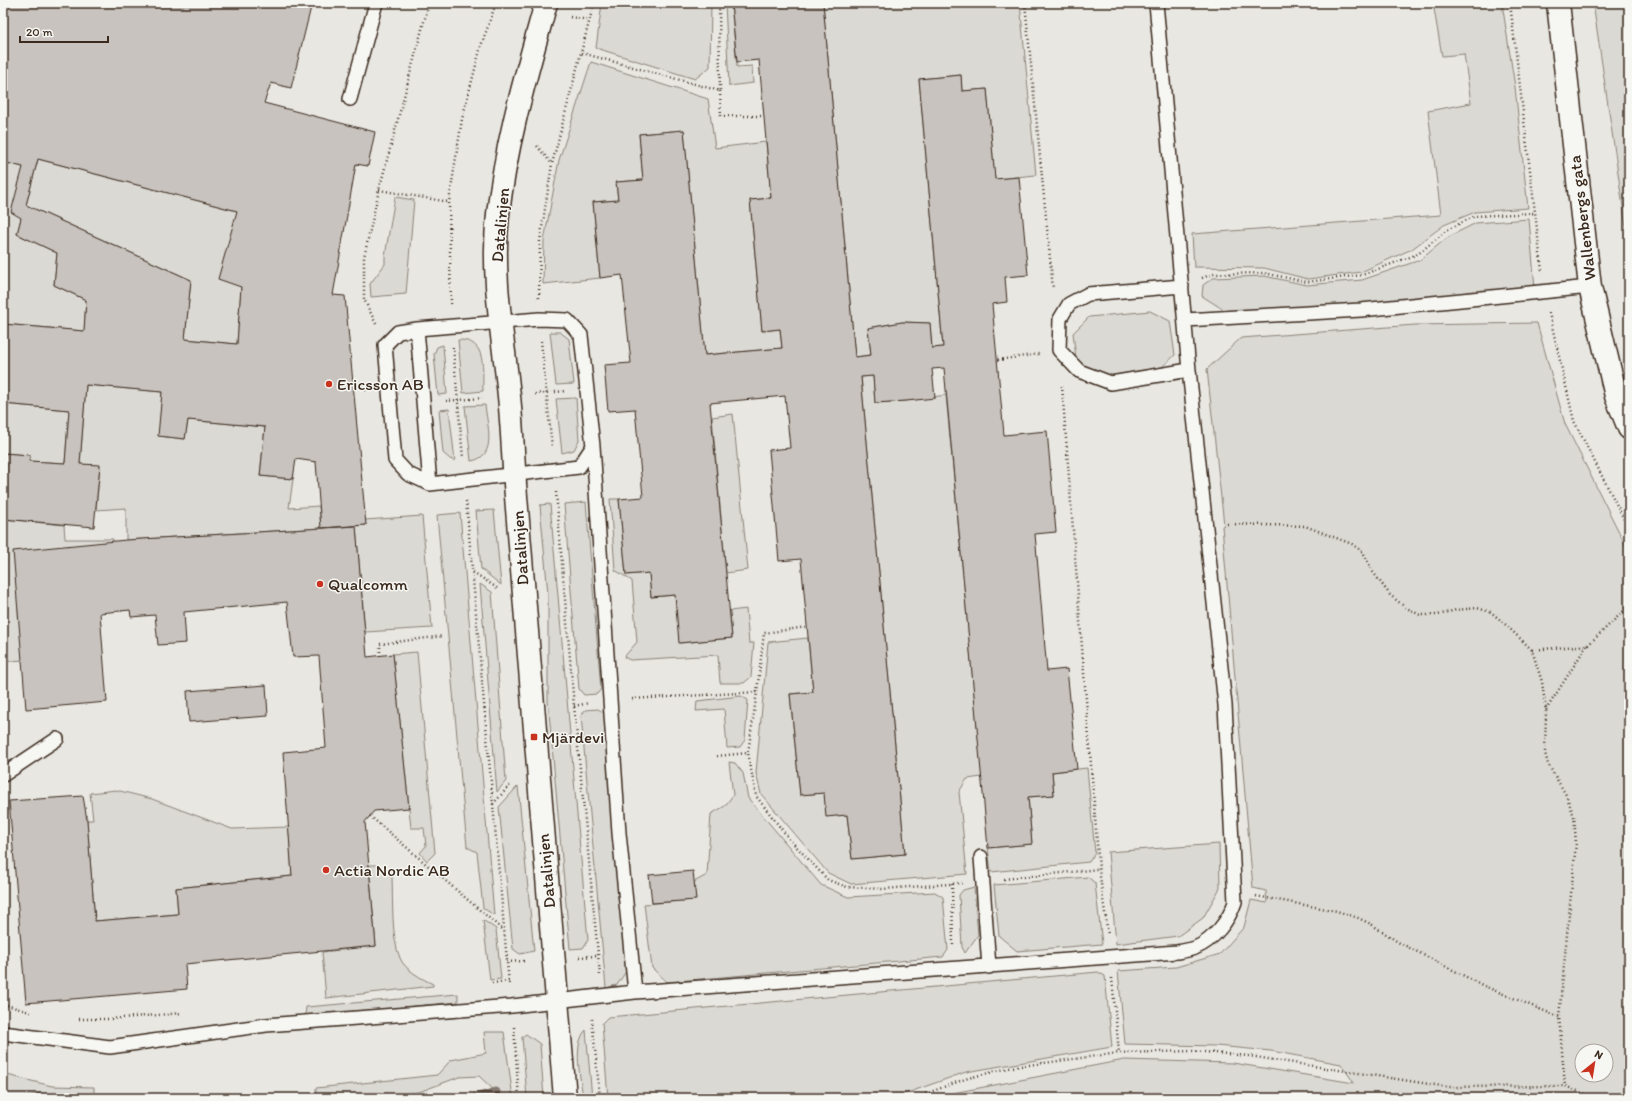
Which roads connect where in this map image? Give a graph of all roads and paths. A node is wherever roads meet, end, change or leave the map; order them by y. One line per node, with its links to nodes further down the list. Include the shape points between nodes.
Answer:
1 (376, 3): 14 (lane)
2 (429, 3): 18 (path)
3 (496, 3): 19 (path, via 481,46 462,119)
4 (546, 3): 26 (street, Datalinjen, via 508,153 498,215 496,267)
5 (594, 3): 11 (path)
6 (719, 3): 13 (path)
7 (1026, 3): 23 (path)
8 (1156, 3): 21 (lane)
9 (1558, 3): 22 (street, Wallenbergs gata)
10 (566, 16): 11 (path)
11 (589, 20): 12 (path)
12 (582, 53): 13 (path); 17 (path)
13 (720, 91): 15 (path, via 721,116)
14 (350, 99)
15 (764, 116)
16 (537, 146): 17 (path)
17 (552, 164): 24 (path, via 540,241)
18 (378, 190): 19 (path); 29 (path, via 364,257 364,299)
19 (449, 202): 27 (path)
20 (1535, 213): 21 (path, via 1475,216 1447,230 1418,254 1362,275 1307,282 1264,273 1213,274)
21 (1182, 286): 25 (lane); 30 (lane, via 1088,294 1069,304 1060,319)
22 (1590, 287): 25 (lane, via 1361,310); 40 (street, Wallenbergs gata, via 1616,396)
23 (1054, 295)
24 (539, 319): 26 (lane); 34 (lane, via 567,320 581,335); 35 (path)
25 (1185, 320): 32 (lane)
26 (500, 322): 27 (lane); 36 (street, Datalinjen)
27 (451, 327): 28 (lane); 37 (path)
28 (417, 330): 29 (lane, via 398,332); 38 (lane)
29 (385, 345): 39 (lane)
30 (1059, 350): 31 (path); 32 (lane, via 1079,371 1111,383); 67 (path)
31 (998, 360)
32 (1189, 370): 46 (lane)
33 (353, 384): 39 (path, via 362,384 375,406)
34 (587, 390): 35 (path); 41 (lane)
35 (546, 393): 36 (path); 42 (path)
36 (509, 396): 37 (path); 43 (street, Datalinjen)
37 (458, 400): 38 (path); 44 (path)
38 (423, 403): 45 (lane)
39 (390, 405): 45 (lane, via 395,460 408,474)
40 (1629, 428)
41 (593, 446): 42 (lane, via 579,467); 56 (lane)
42 (554, 470): 43 (lane); 57 (path)
43 (514, 474): 44 (lane); 77 (street, Datalinjen)
44 (465, 480): 45 (lane); 47 (path)
45 (430, 484)
46 (1206, 522): 53 (path, via 1305,526 1352,544 1363,552 1373,572 1390,595 1405,607 1420,615 1438,615 1477,608 1491,612); 70 (lane, via 1225,705)
47 (472, 572): 48 (path); 64 (path)
48 (498, 589)
49 (1629, 606): 52 (path)
50 (807, 627): 55 (path, via 764,633)
51 (443, 636): 54 (path, via 380,644)
52 (1588, 645): 53 (path); 58 (path)
53 (1532, 650): 58 (path, via 1542,682)
54 (380, 656)
55 (757, 692): 56 (path); 60 (path)
56 (610, 700): 57 (path); 75 (lane, via 619,833)
57 (574, 706): 76 (path)
58 (1546, 711): 79 (path, via 1545,753 1574,816 1576,842)
59 (57, 739): 62 (lane)
60 (748, 753): 61 (path); 69 (path, via 756,796 790,840 828,880 847,887 883,889)
61 (718, 756)
62 (3, 775)
63 (514, 781): 64 (path)
64 (493, 804): 71 (path)
65 (370, 816): 71 (path)
66 (981, 856): 68 (lane)
67 (1099, 869): 68 (path); 72 (path)
68 (983, 882): 69 (path); 73 (lane)
69 (952, 884): 74 (path)
70 (1236, 892): 72 (lane, via 1232,910 1224,924 1196,947 1177,952); 79 (path, via 1338,911 1358,918 1398,942 1484,986)
71 (504, 930): 78 (path)
72 (1110, 956): 73 (lane); 81 (path)
73 (989, 966): 74 (lane)
74 (954, 969): 75 (lane)
75 (635, 992): 76 (lane)
76 (596, 997): 77 (lane); 85 (path)
77 (556, 1001): 78 (lane); 84 (street, Datalinjen)
78 (512, 1006): 80 (lane, via 266,1025 110,1047); 83 (path)
79 (1559, 1017): 82 (path)
80 (3, 1033)
81 (1120, 1053): 82 (path, via 1193,1051 1249,1056 1448,1087); 86 (path, via 1013,1067 968,1078)
82 (1565, 1086): 87 (path)
83 (519, 1098)
84 (565, 1098)
85 (600, 1098)
86 (914, 1098)
87 (1595, 1098)

